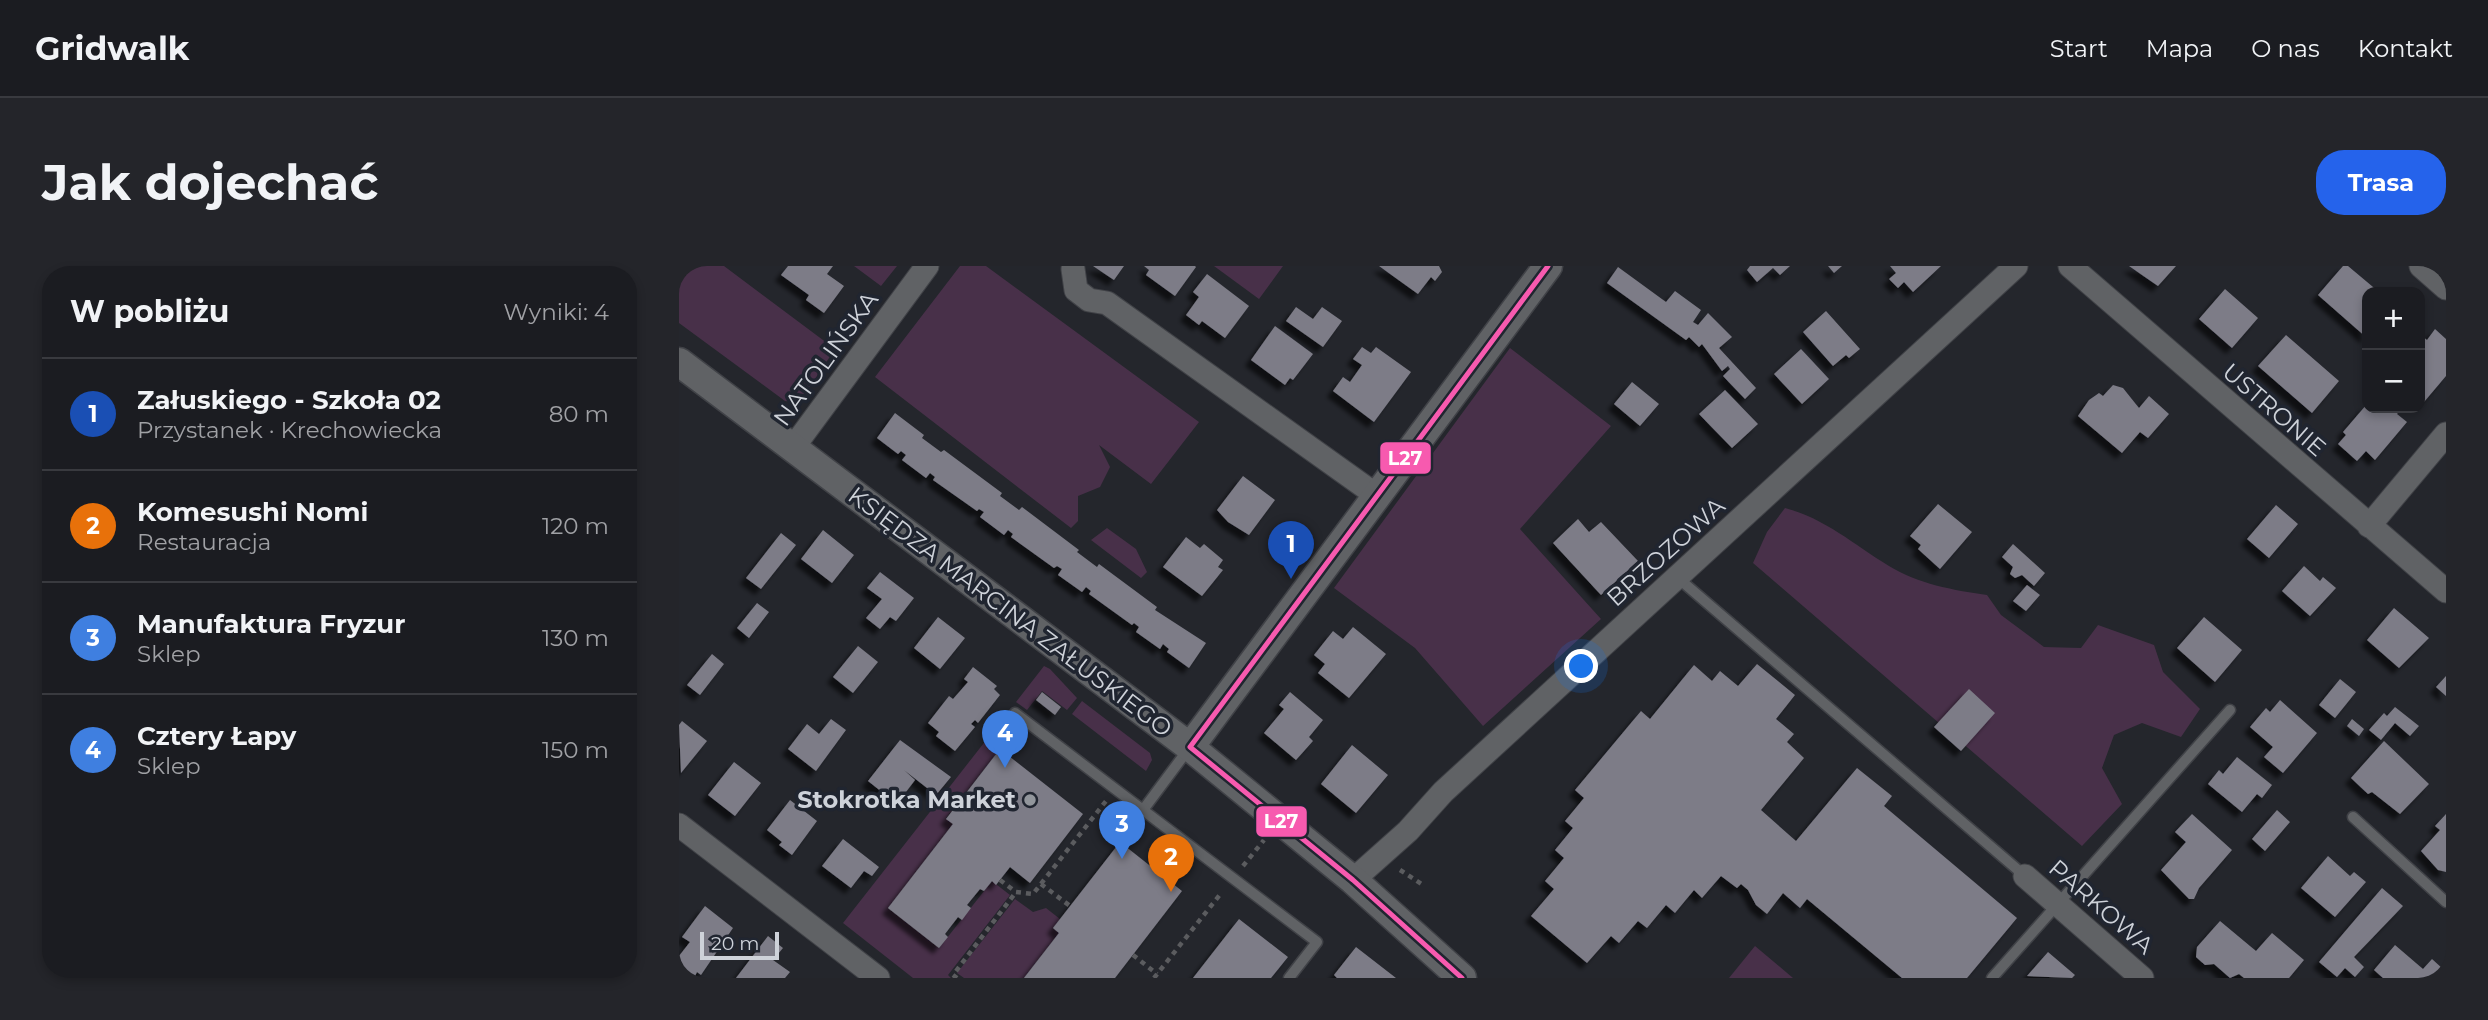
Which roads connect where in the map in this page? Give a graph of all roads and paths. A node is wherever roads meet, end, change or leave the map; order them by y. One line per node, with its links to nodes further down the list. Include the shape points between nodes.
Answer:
1 (927, 266): 10 (street, NATOLIŃSKA)
2 (1548, 266): 11 (street)
3 (2016, 266): 13 (street, BRZOZOWA)
4 (2070, 266): 12 (street, USTRONIE)
5 (2421, 266): 7 (street)
6 (1073, 269): 11 (street, via 1076,290 1089,300 1107,303)
7 (2446, 288)
8 (679, 362): 10 (street, KSIĘDZA MARCINA ZAŁUSKIEGO)
9 (2446, 434): 12 (street)
10 (792, 449): 17 (street, KSIĘDZA MARCINA ZAŁUSKIEGO)
11 (1376, 495): 17 (street)
12 (2369, 526): 14 (street, USTRONIE)
13 (1678, 578): 24 (lane); 27 (street, BRZOZOWA)
14 (2446, 591)
15 (2230, 710): 32 (lane)
16 (1015, 713): 18 (lane)
17 (1190, 747): 19 (lane); 27 (street, KSIĘDZA MARCINA ZAŁUSKIEGO)
18 (1115, 789): 19 (lane); 28 (path)
19 (1143, 810): 25 (lane)
20 (2353, 817): 31 (lane)
21 (679, 825): 36 (street)
22 (1267, 836): 25 (path)
23 (1392, 864): 29 (path)
24 (2025, 876): 32 (street, PARKOWA)
25 (1233, 879): 35 (path); 38 (lane, via 1317,942)
26 (1000, 880): 30 (path)
27 (1353, 880): 39 (street, KSIĘDZA MARCINA ZAŁUSKIEGO)
28 (1041, 884): 30 (path, via 1033,894); 33 (path)
29 (1423, 886)
30 (1016, 892): 37 (path, via 955,971)
31 (2446, 902)
32 (2057, 904): 40 (lane); 41 (street, PARKOWA)
33 (1070, 906)
34 (1133, 955): 35 (path)
35 (1156, 976)
36 (878, 978)
37 (957, 978)
38 (1289, 978)
39 (1462, 978)
40 (1992, 978)
41 (2142, 978)

